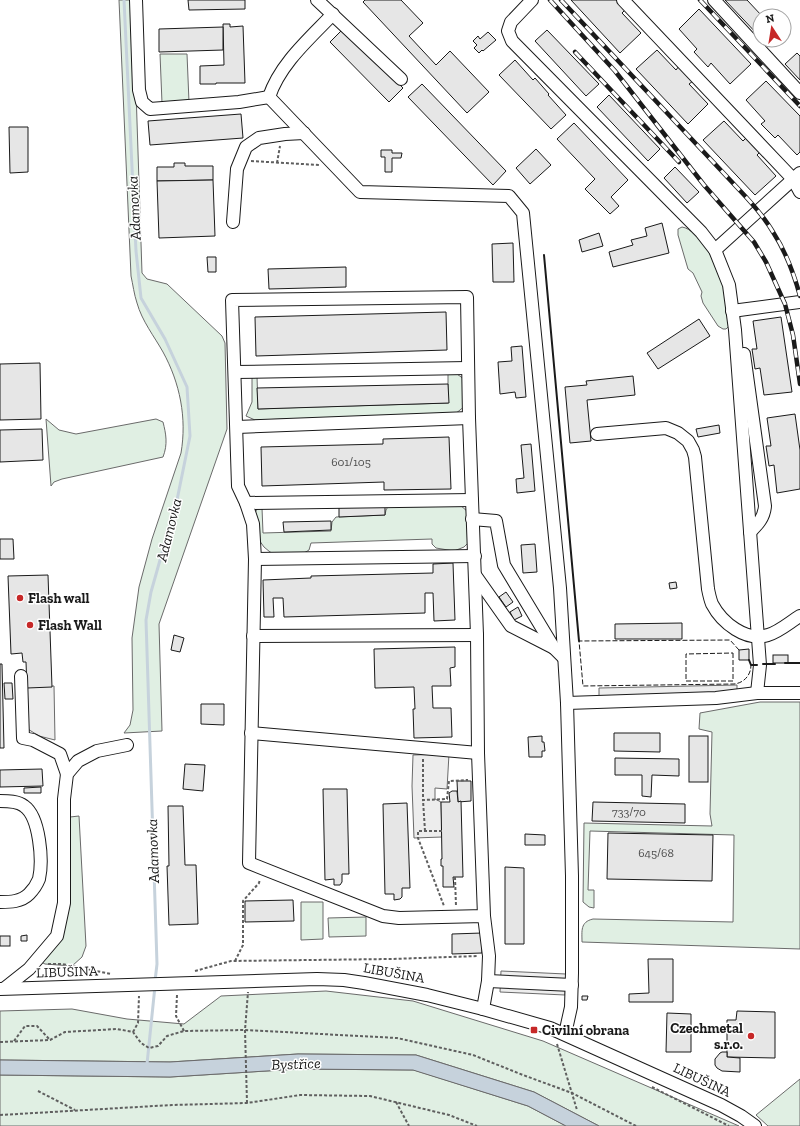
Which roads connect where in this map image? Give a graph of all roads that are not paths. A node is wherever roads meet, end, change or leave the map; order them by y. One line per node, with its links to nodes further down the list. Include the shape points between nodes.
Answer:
1 (136, 0): 9 (street, via 139,90 142,102 150,109)
2 (317, 0): 6 (street)
3 (532, 0): 14 (street, via 511,22 508,31 512,42 695,226)
4 (623, 0): 11 (street)
5 (714, 0): 8 (street)
6 (333, 14): 7 (street); 9 (street, via 294,55 273,84)
7 (401, 79)
8 (800, 93)
9 (269, 97): 10 (street)
10 (304, 133): 13 (street, via 259,138 246,147 237,169); 35 (street, via 360,192 509,196 523,213 559,581)
11 (797, 176): 12 (street); 14 (street)
12 (800, 192)
13 (233, 222)
14 (715, 250): 16 (street, via 729,285)
15 (800, 302): 16 (street)
16 (732, 311): 17 (street)
17 (734, 330): 26 (street); 26 (street, via 743,350 765,500 763,516)
18 (467, 368): 19 (street); 19 (street, via 467,297 232,300); 20 (street)
19 (235, 372): 21 (street)
20 (469, 418): 21 (street); 23 (street)
21 (237, 427): 24 (street, via 238,486)
22 (598, 434): 33 (street, via 666,428 688,441 695,457 708,589 712,603 724,620 750,636)
23 (472, 500): 24 (street); 25 (street)
24 (246, 503): 28 (street, via 253,524)
25 (472, 519): 27 (street); 34 (street, via 496,520 504,565)
26 (750, 532): 33 (street)
27 (475, 556): 28 (street); 29 (street)
28 (255, 559): 32 (street)
29 (475, 575): 31 (street); 34 (street, via 511,626)
30 (800, 616): 33 (street, via 774,633)
31 (477, 635): 32 (street); 42 (street)
32 (253, 636): 40 (street)
33 (757, 637): 38 (street, via 760,664)
34 (554, 648): 35 (street)
35 (564, 658): 39 (street)
36 (21, 676): 43 (street, via 23,738 60,754)
37 (800, 693): 38 (street)
38 (757, 694): 39 (street)
39 (566, 704): 48 (street, via 572,876)
40 (251, 733): 42 (street); 46 (street, via 249,863 383,916)
41 (128, 745): 43 (street, via 97,751 78,761)
42 (478, 753): 46 (street)
43 (67, 774): 49 (street, via 64,799 64,904 57,936 29,969)
44 (0, 801): 45 (street, via 23,805 32,815 38,830 40,867 38,879 28,896 19,901)
45 (0, 902)
46 (484, 916): 47 (street, via 489,956)
47 (488, 981): 48 (street); 50 (street)
48 (572, 985): 51 (street, via 571,1007)
49 (2, 988): 50 (street, LIBUŠINA, via 344,980 427,995)
50 (483, 1009): 51 (street, LIBUŠINA)
51 (565, 1034): 52 (street, LIBUŠINA, via 721,1105)
52 (755, 1126)

